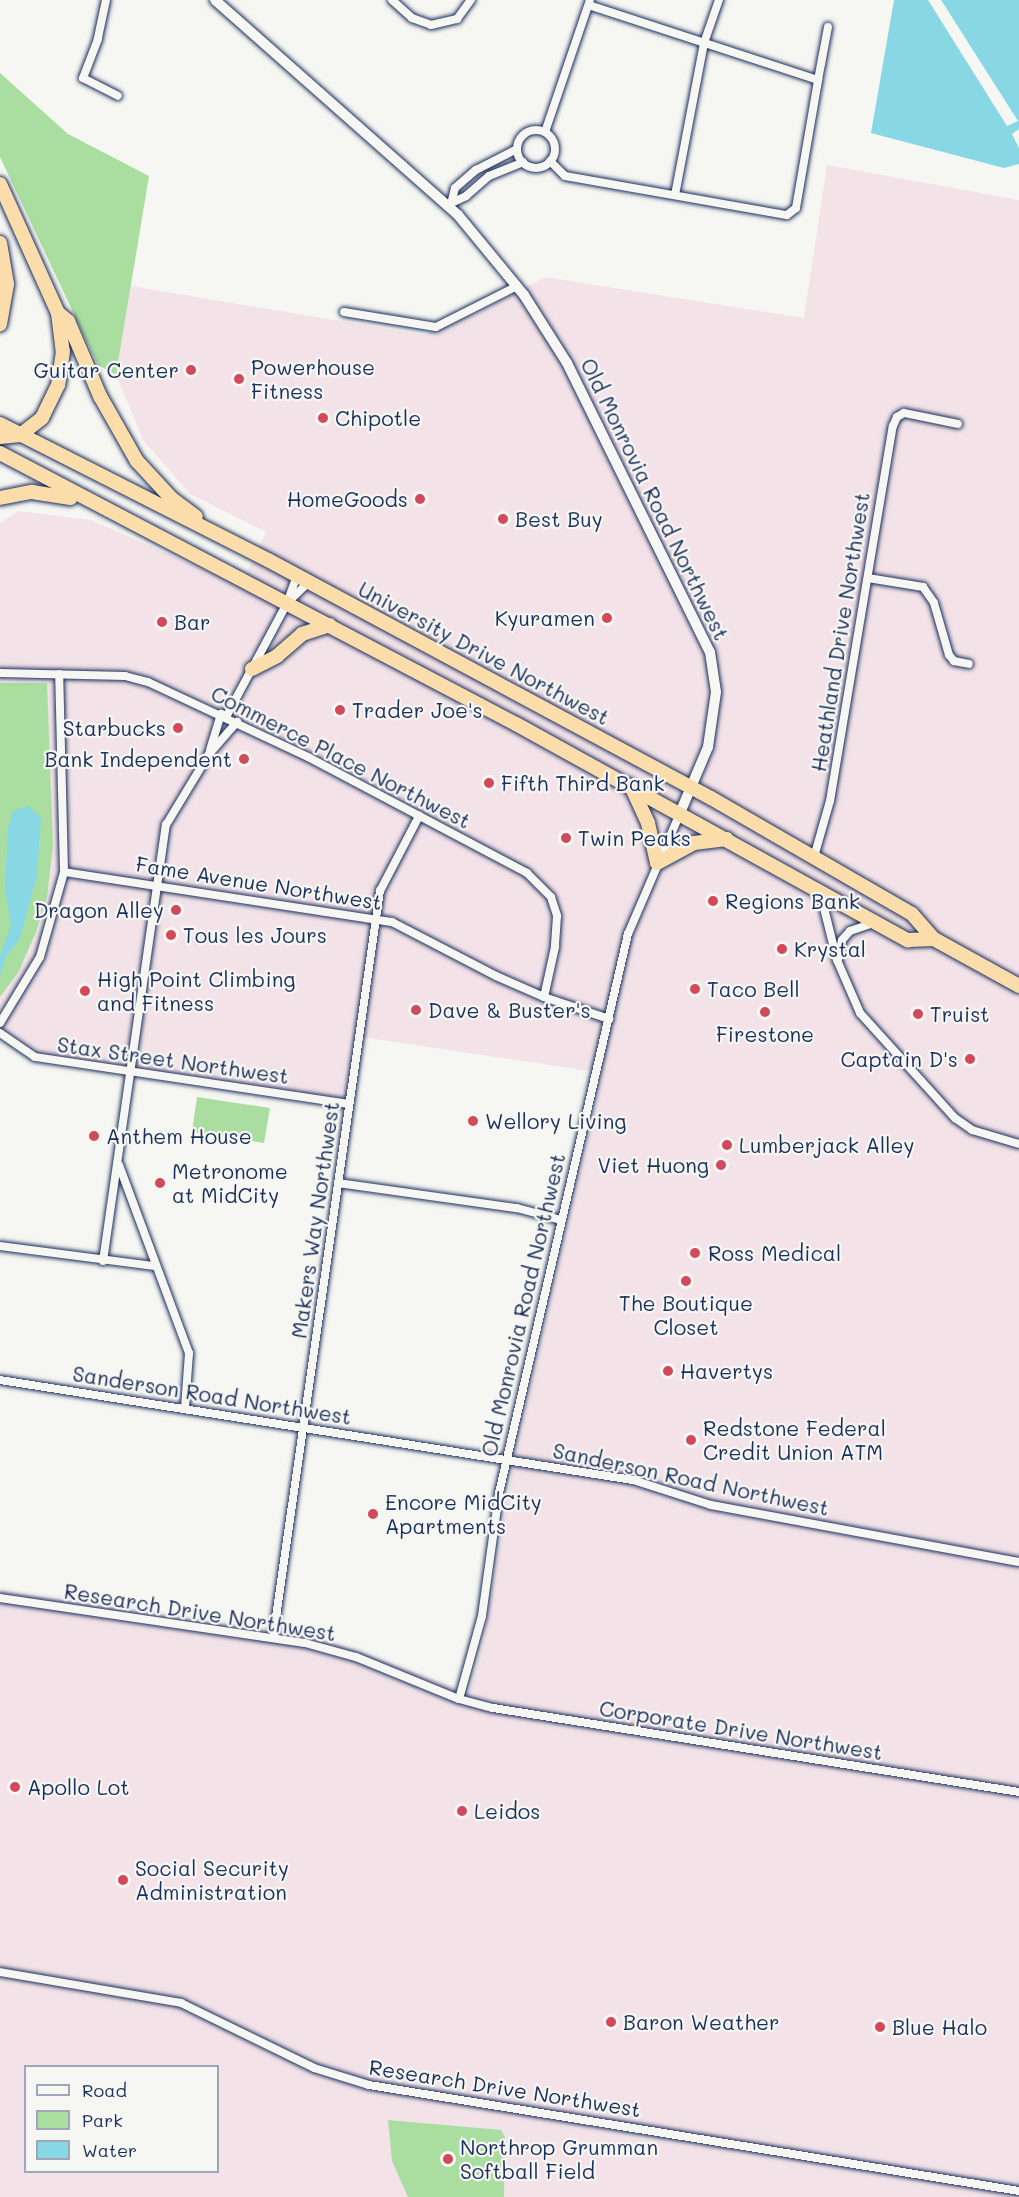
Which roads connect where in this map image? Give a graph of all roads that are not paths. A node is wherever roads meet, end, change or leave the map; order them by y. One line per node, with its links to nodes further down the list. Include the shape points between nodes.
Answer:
1 (106, 0): 10 (street, via 98,39 83,78)
2 (215, 0): 17 (street, Old Monrovia Road Northwest)
3 (392, 0): 4 (street, via 412,18 431,26 457,19)
4 (471, 0)
5 (719, 0): 8 (street)
6 (590, 2): 8 (street); 11 (street)
7 (828, 27): 9 (street)
8 (704, 43): 9 (street); 16 (street)
9 (818, 80): 16 (street, via 796,208 788,215)
10 (118, 96)
11 (545, 132): 12 (street, via 529,131 520,139); 13 (street, via 555,146)
12 (517, 149): 14 (street); 17 (street, via 476,170 455,188)
13 (550, 161): 14 (street, via 540,167); 16 (street, via 565,176)
14 (523, 162): 17 (street, via 489,176 466,196)
15 (0, 184): 21 (highway)
16 (675, 195)
17 (449, 202): 19 (street, Old Monrovia Road Northwest)
18 (0, 243): 22 (highway, via 7,284)
19 (517, 286): 20 (street, via 436,327); 43 (street, Old Monrovia Road Northwest, via 567,363 705,636 716,692 708,747)
20 (344, 312)
21 (58, 313): 25 (highway, via 63,351 58,385 42,418); 30 (highway, via 68,321 100,396 137,461 171,498)
22 (0, 324)
23 (0, 424): 25 (highway, University Drive Northwest)
24 (958, 424): 32 (street, Heathland Drive Northwest, via 901,415 893,426)
25 (20, 435): 26 (highway); 30 (highway, University Drive Northwest)
26 (0, 437)
27 (0, 453): 29 (highway, University Drive Northwest)
28 (0, 498): 29 (highway, via 32,492)
29 (85, 500): 33 (highway, University Drive Northwest)
30 (224, 538): 31 (highway, University Drive Northwest)
31 (303, 579): 33 (street); 33 (street); 43 (highway, University Drive Northwest)
32 (868, 579): 35 (street, via 923,587 934,603 949,655 954,661); 47 (street, Heathland Drive Northwest, via 830,801)
33 (287, 603): 34 (highway, University Drive Northwest); 36 (street)
34 (330, 626): 36 (highway, via 302,634 277,656); 42 (highway, University Drive Northwest)
35 (969, 664)
36 (252, 669): 39 (street)
37 (0, 673): 38 (street, Commerce Place Northwest)
38 (59, 674): 39 (street, Commerce Place Northwest, via 138,678); 49 (street)
39 (224, 715): 40 (street, Commerce Place Northwest); 41 (street)
40 (237, 722): 41 (street); 45 (street, Commerce Place Northwest)
41 (209, 754): 50 (street, via 168,818)
42 (631, 786): 44 (highway, University Drive Northwest); 48 (highway, via 648,823)
43 (692, 788): 44 (street, Old Monrovia Road Northwest); 47 (highway, University Drive Northwest)
44 (680, 813): 46 (highway, University Drive Northwest); 48 (street, Old Monrovia Road Northwest)
45 (419, 816): 52 (street, Makers Way Northwest, via 380,891); 57 (street, Commerce Place Northwest, via 527,873 551,897 557,916 557,936)
46 (729, 839): 48 (highway, via 694,843); 51 (highway, University Drive Northwest)
47 (814, 857): 54 (highway, University Drive Northwest, via 912,914)
48 (657, 863): 58 (street, Old Monrovia Road Northwest, via 628,934)
49 (64, 872): 50 (street, Fame Avenue Northwest); 59 (street, via 40,957)
50 (158, 886): 52 (street, Fame Avenue Northwest); 61 (street)
51 (819, 891): 53 (highway, University Drive Northwest); 55 (street)
52 (376, 918): 57 (street, Fame Avenue Northwest, via 392,922); 62 (street, Makers Way Northwest)
53 (877, 923): 54 (highway, University Drive Northwest, via 908,940); 55 (street, via 850,931 842,940)
54 (934, 939): 56 (highway, University Drive Northwest)
55 (837, 960): 63 (street, via 860,1013 955,1118 972,1130)
56 (1019, 986)
57 (544, 997): 58 (street, Fame Avenue Northwest)
58 (609, 1019): 66 (street, Old Monrovia Road Northwest)
59 (0, 1023)
60 (0, 1033): 61 (street, Stax Street Northwest, via 35,1057)
61 (132, 1071): 62 (street, Stax Street Northwest); 64 (street)
62 (349, 1104): 65 (street, Makers Way Northwest)
63 (1019, 1144)
64 (118, 1162): 68 (street); 69 (street)
65 (338, 1183): 66 (street, via 517,1208); 72 (street, Makers Way Northwest)
66 (561, 1220): 73 (street, Old Monrovia Road Northwest)
67 (0, 1246): 68 (street)
68 (103, 1261): 69 (street)
69 (156, 1266): 71 (street, via 189,1353)
70 (0, 1380): 71 (street, Sanderson Road Northwest)
71 (185, 1408): 72 (street, Sanderson Road Northwest)
72 (304, 1426): 73 (street, Sanderson Road Northwest); 76 (street, Makers Way Northwest)
73 (509, 1460): 74 (street, Sanderson Road Northwest, via 633,1480 711,1505); 77 (street, Old Monrovia Road Northwest, via 499,1493 482,1616)
74 (1019, 1562)
75 (0, 1598): 76 (street, Research Drive Northwest)
76 (273, 1638): 77 (street, Research Drive Northwest, via 356,1658)
77 (459, 1699): 78 (street, Corporate Drive Northwest, via 524,1713)
78 (1019, 1792)
79 (0, 1972): 80 (street, Research Drive Northwest, via 181,2003 314,2068 369,2085)
80 (1019, 2191)

